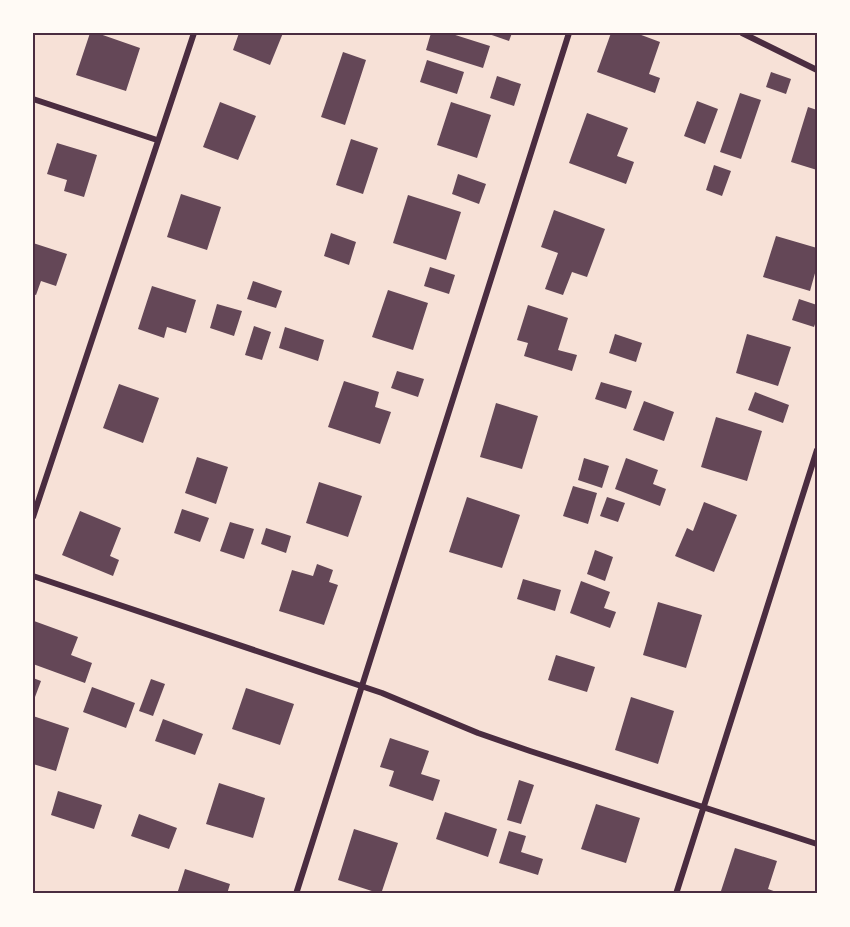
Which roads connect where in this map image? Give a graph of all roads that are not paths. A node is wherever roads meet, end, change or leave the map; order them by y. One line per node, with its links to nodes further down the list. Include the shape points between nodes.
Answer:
1 (194, 33): 6 (street)
2 (569, 33): 10 (street)
3 (742, 33): 4 (street)
4 (817, 70)
5 (33, 99): 6 (street)
6 (157, 140): 8 (street)
7 (817, 450): 11 (street)
8 (33, 517)
9 (33, 576): 10 (street)
10 (362, 687): 11 (street, via 499,740); 13 (street)
11 (704, 807): 12 (street); 14 (street)
12 (817, 844)
13 (296, 894)
14 (676, 894)

